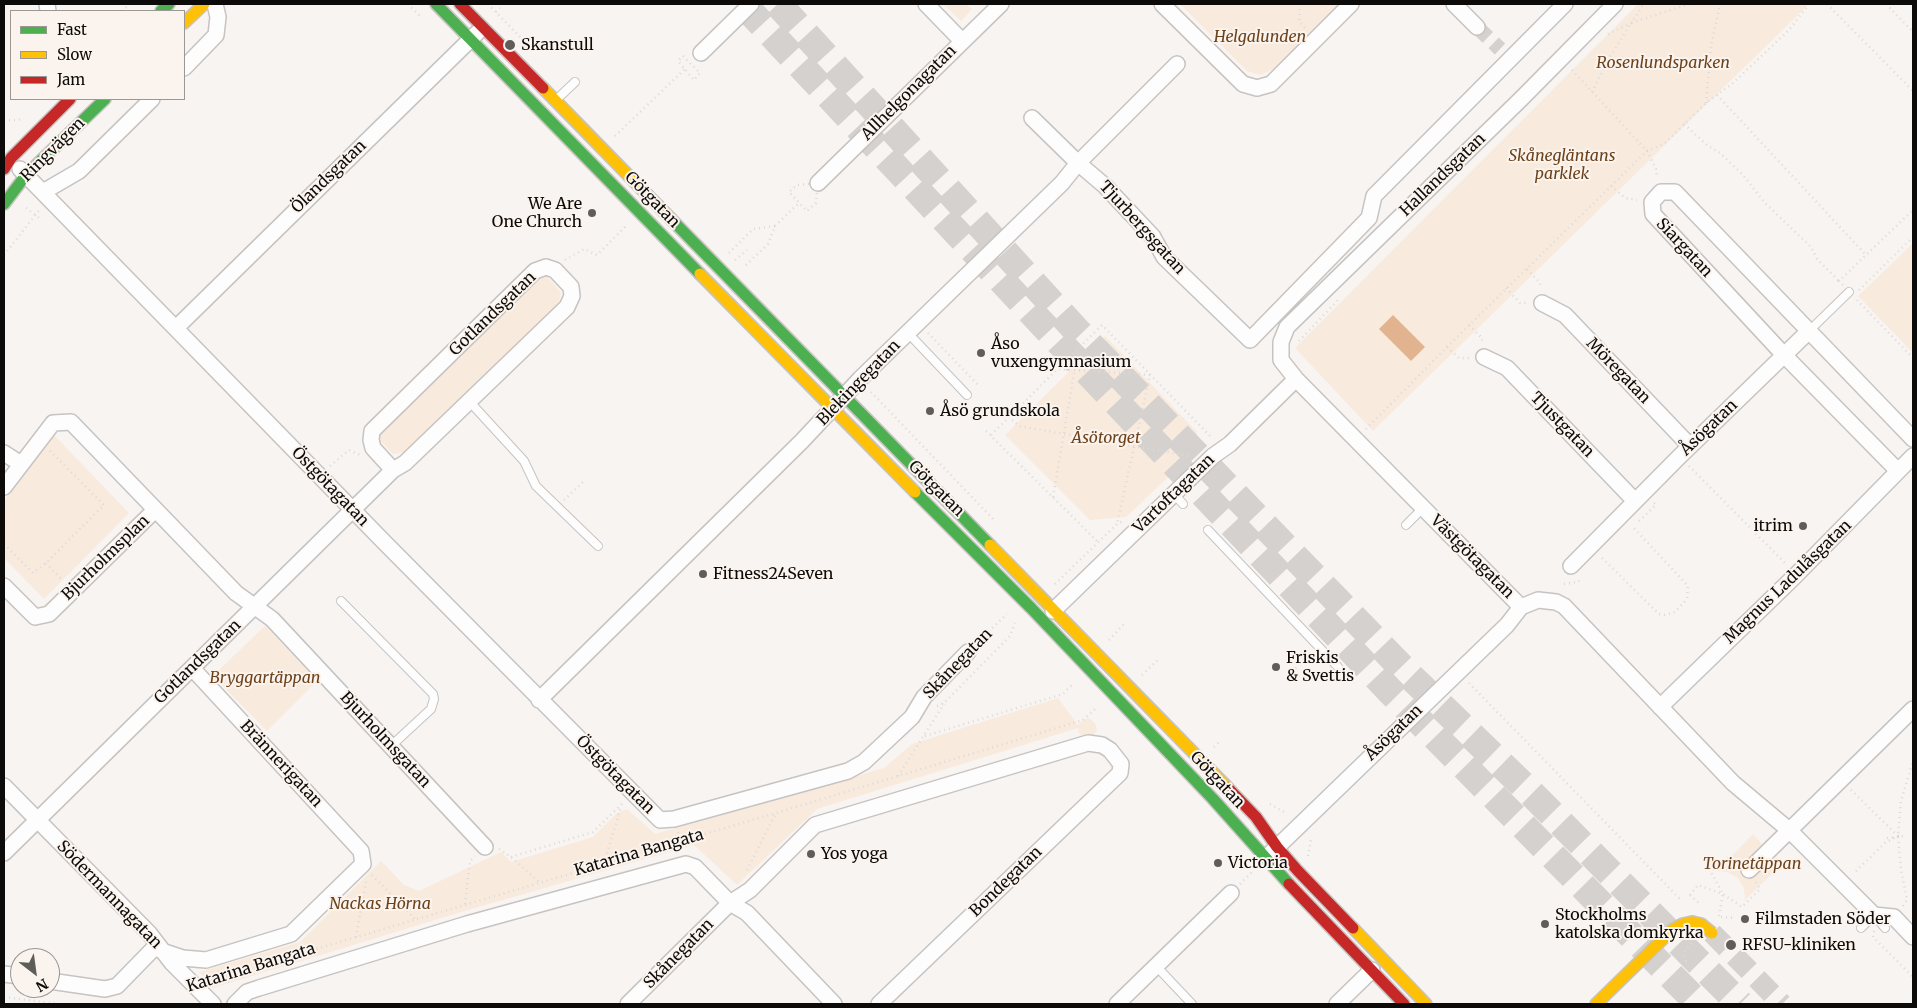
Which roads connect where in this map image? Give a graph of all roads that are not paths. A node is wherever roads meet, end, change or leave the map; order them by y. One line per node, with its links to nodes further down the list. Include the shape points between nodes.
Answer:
1 (204, 4): 13 (street)
2 (215, 4): 20 (street, via 218,18 216,35)
3 (436, 4): 16 (street, Götgatan)
4 (460, 4): 14 (street, Götgatan)
5 (752, 4): 18 (street)
6 (926, 4): 17 (street)
7 (1001, 4): 17 (street, Allhelgonagatan)
8 (1162, 4): 9 (street, via 1243,84 1257,88 1270,84)
9 (1352, 4)
10 (1454, 4): 15 (street)
11 (1565, 4): 38 (street, Hallandsgatan, via 1505,54 1374,196 1369,218)
12 (1615, 4): 39 (street, Hallandsgatan, via 1287,327)
13 (185, 22)
14 (483, 26): 16 (street, Ölandsgatan); 25 (street, Götgatan)
15 (1477, 27)
16 (471, 38): 35 (street, Ölandsgatan); 46 (street, Götgatan)
17 (962, 40): 30 (street, Allhelgonagatan)
18 (701, 53)
19 (1177, 64): 28 (street, Blekingegatan)
20 (185, 67)
21 (575, 82): 25 (lane)
22 (69, 100): 27 (street, Ringvägen)
23 (151, 100): 31 (street, Ringvägen, via 79,171)
24 (98, 101): 29 (street, Ringvägen)
25 (555, 101): 43 (street, Götgatan)
26 (1032, 118): 28 (street, Tjurbergsgatan)
27 (6, 160): 29 (street, Östgötagatan)
28 (1078, 163): 36 (street, Blekingegatan, via 1062,183); 38 (street, Tjurbergsgatan, via 1098,179 1153,237 1164,256)
29 (26, 175): 31 (street, Östgötagatan); 32 (street, Ringvägen)
30 (818, 183)
31 (43, 192): 35 (street, Östgötagatan)
32 (4, 204)
33 (1851, 294): 37 (lane, Åsögatan)
34 (1542, 303): 48 (street, Möregatan, via 1564,315)
35 (176, 328): 58 (street, Östgötagatan)
36 (913, 328): 43 (street, Blekingegatan); 44 (lane)
37 (1809, 331): 40 (street, Åsögatan); 40 (street, Siargatan, via 1675,192 1656,197 1653,214); 47 (street, Siargatan)
38 (1250, 340)
39 (1281, 351): 42 (street, Västgötagatan, via 1281,360)
40 (1784, 355): 48 (street, Åsögatan); 53 (street, Siargatan)
41 (1484, 358): 55 (street, Tjustgatan, via 1508,368)
42 (1296, 379): 56 (street, Västgötagatan); 67 (street, Vartoftagatan, via 1230,444 1213,456 1178,499)
43 (845, 395): 46 (street, Blekingegatan); 67 (street, Götgatan)
44 (967, 395)
45 (469, 401): 52 (street, Gotlandsgatan, via 404,463); 52 (street, Gotlandsgatan, via 567,308 572,296 571,287 555,270 546,267 535,271 372,432 373,448); 61 (lane, via 524,461 536,486)
46 (833, 409): 71 (street, Blekingegatan); 84 (street, Götgatan, via 1031,608)
47 (1913, 439)
48 (1684, 451): 55 (street, Åsögatan)
49 (4, 453): 51 (street)
50 (1913, 456): 53 (street, Magnus Ladulåsgatan)
51 (21, 464): 54 (street, Bjurholmsplan); 57 (street, Bjurholmsplan, via 53,423 71,422)
52 (392, 470): 58 (street, Gotlandsgatan)
53 (1898, 471): 72 (street, Magnus Ladulåsgatan)
54 (4, 487)
55 (1635, 501): 62 (street, Åsögatan)
56 (1423, 508): 59 (lane); 66 (street, Västgötagatan)
57 (155, 510): 63 (street, Bjurholmsplan, via 49,614 35,617); 65 (street, Bjurholmsgatan, via 236,593)
58 (352, 510): 65 (street, Gotlandsgatan); 71 (street, Östgötagatan)
59 (1406, 524)
60 (1208, 530): 69 (lane)
61 (598, 546)
62 (1571, 566)
63 (4, 586)
64 (342, 601): 74 (lane, via 433,694 431,709)
65 (255, 606): 70 (street, Gotlandsgatan); 74 (street, Bjurholmsgatan, via 272,619)
66 (1521, 607): 72 (street, Västgötagatan, via 1538,600 1564,606); 82 (street, Åsögatan, via 1507,625)
67 (1053, 611): 82 (street, Götgatan, via 1256,818)
68 (968, 652): 76 (street, Skånegatan, via 924,697 912,717 864,762)
69 (1338, 667)
70 (192, 668): 79 (street, Gotlandsgatan); 85 (street, Brännerigatan, via 361,851)
71 (539, 700): 78 (street, Östgötagatan, via 633,794)
72 (1660, 707): 80 (street, via 1733,783)
73 (1913, 709): 80 (street)
74 (391, 746): 81 (street, Bjurholmsgatan)
75 (1116, 756): 88 (street, Skånegatan, via 1102,745 1088,743 815,825 750,890); 101 (street, Bondegatan, via 1121,764 1120,773)
76 (848, 771): 78 (street, Katarina Bangata)
77 (4, 786): 79 (street, Södermannagatan)
78 (667, 819)
79 (37, 820): 83 (street, Gotlandsgatan); 93 (street, Södermannagatan)
80 (1789, 830): 86 (street); 89 (street)
81 (485, 847)
82 (1277, 847): 84 (street, Åsögatan); 106 (street, Götgatan)
83 (4, 852)
84 (1266, 858): 95 (street, Götgatan)
85 (366, 867): 93 (street, Katarina Bangata, via 291,934 206,960 182,958)
86 (1749, 870)
87 (1231, 893): 94 (street)
88 (730, 903): 97 (street, Katarina Bangata, via 695,867 686,864 467,924 248,992); 99 (street, Skånegatan); 100 (street, via 747,913)
89 (1874, 915): 90 (lane); 92 (street)
90 (1861, 928)
91 (1712, 933): 107 (street, bridge, via 1701,924 1692,922 1672,930)
92 (1913, 937)
93 (160, 948): 96 (street, via 117,986 105,989); 98 (street, Södermannagatan)
94 (1156, 966): 102 (street); 103 (lane)
95 (1372, 970): 104 (street); 105 (street, Götgatan)
96 (60, 982)
97 (239, 1000)
98 (213, 1004)
99 (628, 1004)
100 (834, 1004)
101 (879, 1004)
102 (1117, 1004)
103 (1192, 1004)
104 (1337, 1004)
105 (1404, 1004)
106 (1426, 1004)
107 (1596, 1004)

